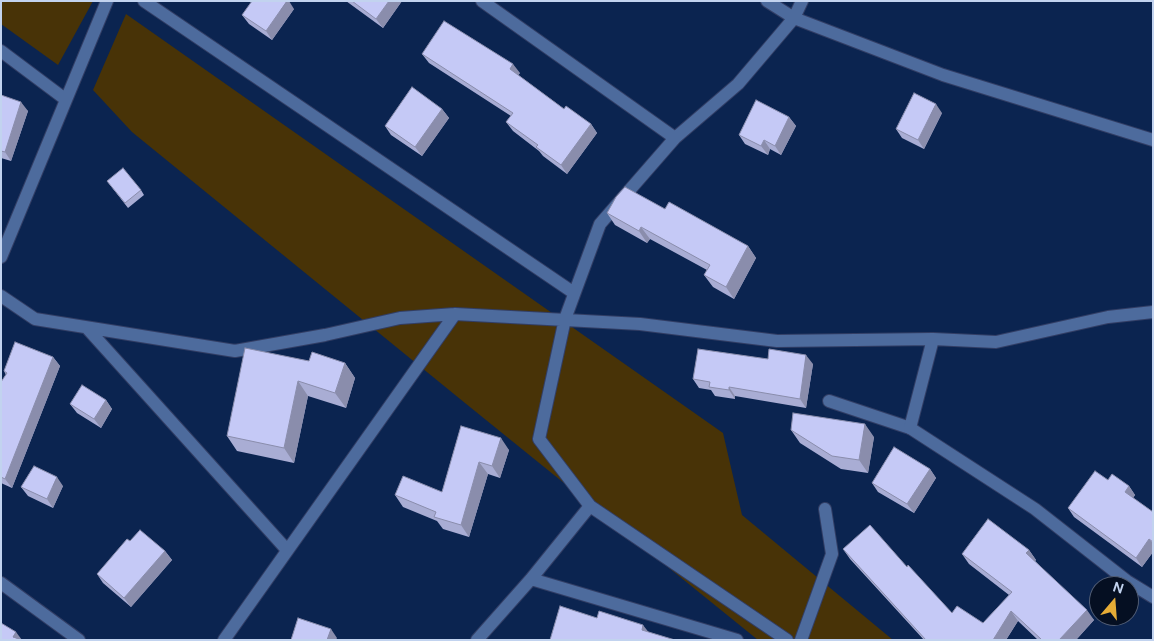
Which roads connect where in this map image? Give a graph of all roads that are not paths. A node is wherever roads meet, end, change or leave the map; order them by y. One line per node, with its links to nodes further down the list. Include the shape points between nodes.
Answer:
1 (107, 1): 8 (street)
2 (144, 1): 12 (street)
3 (482, 1): 9 (street)
4 (767, 1): 6 (street)
5 (802, 1): 6 (street)
6 (794, 18): 9 (street, via 738,84); 10 (street, via 943,75)
7 (1, 51): 8 (street)
8 (66, 100): 11 (street)
9 (675, 138): 12 (street, via 600,224)
10 (1153, 140)
11 (1, 257)
12 (574, 293): 16 (street)
13 (1, 296): 18 (street, via 35,320)
14 (1148, 312): 17 (street); 19 (street, via 996,342)
15 (455, 314): 16 (street); 18 (street, via 400,318 325,336 235,351); 24 (street)
16 (565, 319): 19 (street, via 640,324 777,341); 22 (street, via 539,439)
17 (1153, 324)
18 (88, 328): 24 (street)
19 (934, 339): 21 (street)
20 (829, 401): 21 (street)
21 (910, 428): 27 (street, via 1035,509 1127,581)
22 (590, 506): 25 (street); 32 (street)
23 (825, 510): 33 (street, via 832,554)
24 (287, 550): 29 (street)
25 (531, 578): 30 (street); 31 (street)
26 (1, 583): 28 (street)
27 (1153, 597)
28 (79, 640)
29 (224, 640)
30 (478, 640)
31 (736, 640)
32 (788, 640)
33 (801, 640)

